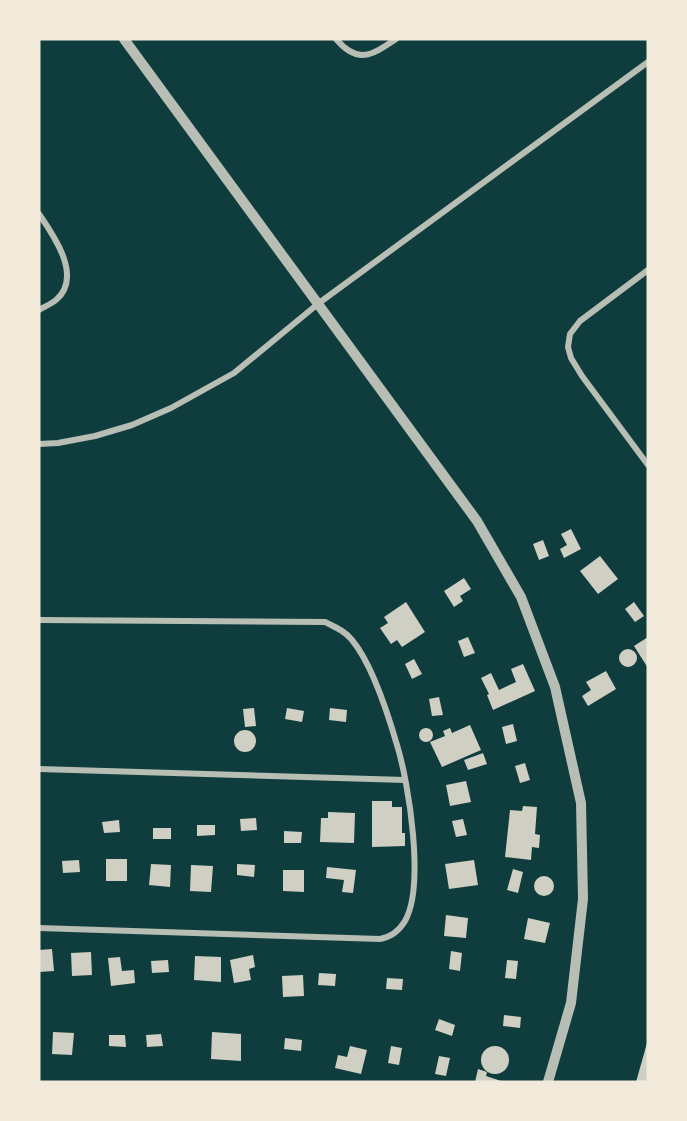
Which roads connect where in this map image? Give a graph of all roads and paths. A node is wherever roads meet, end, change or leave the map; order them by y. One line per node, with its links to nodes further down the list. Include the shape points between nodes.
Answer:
1 (124, 39): 7 (street)
2 (336, 39): 3 (street, via 348,52 366,56)
3 (396, 39)
4 (648, 62): 7 (street)
5 (39, 214): 8 (street, via 66,262 67,279 56,300)
6 (648, 270): 10 (street, via 580,321 570,334 568,347 582,376)
7 (319, 303): 9 (street, via 234,373 171,408 95,436); 15 (street, via 477,521 521,597 555,687 582,803 583,899 571,1003)
8 (39, 310)
9 (39, 444)
10 (648, 465)
11 (39, 620): 13 (street, via 325,622 339,628 364,657 398,746)
12 (39, 769): 13 (street)
13 (405, 780): 14 (street, via 413,829 415,879 405,921 389,937)
14 (39, 928)
15 (548, 1082)

